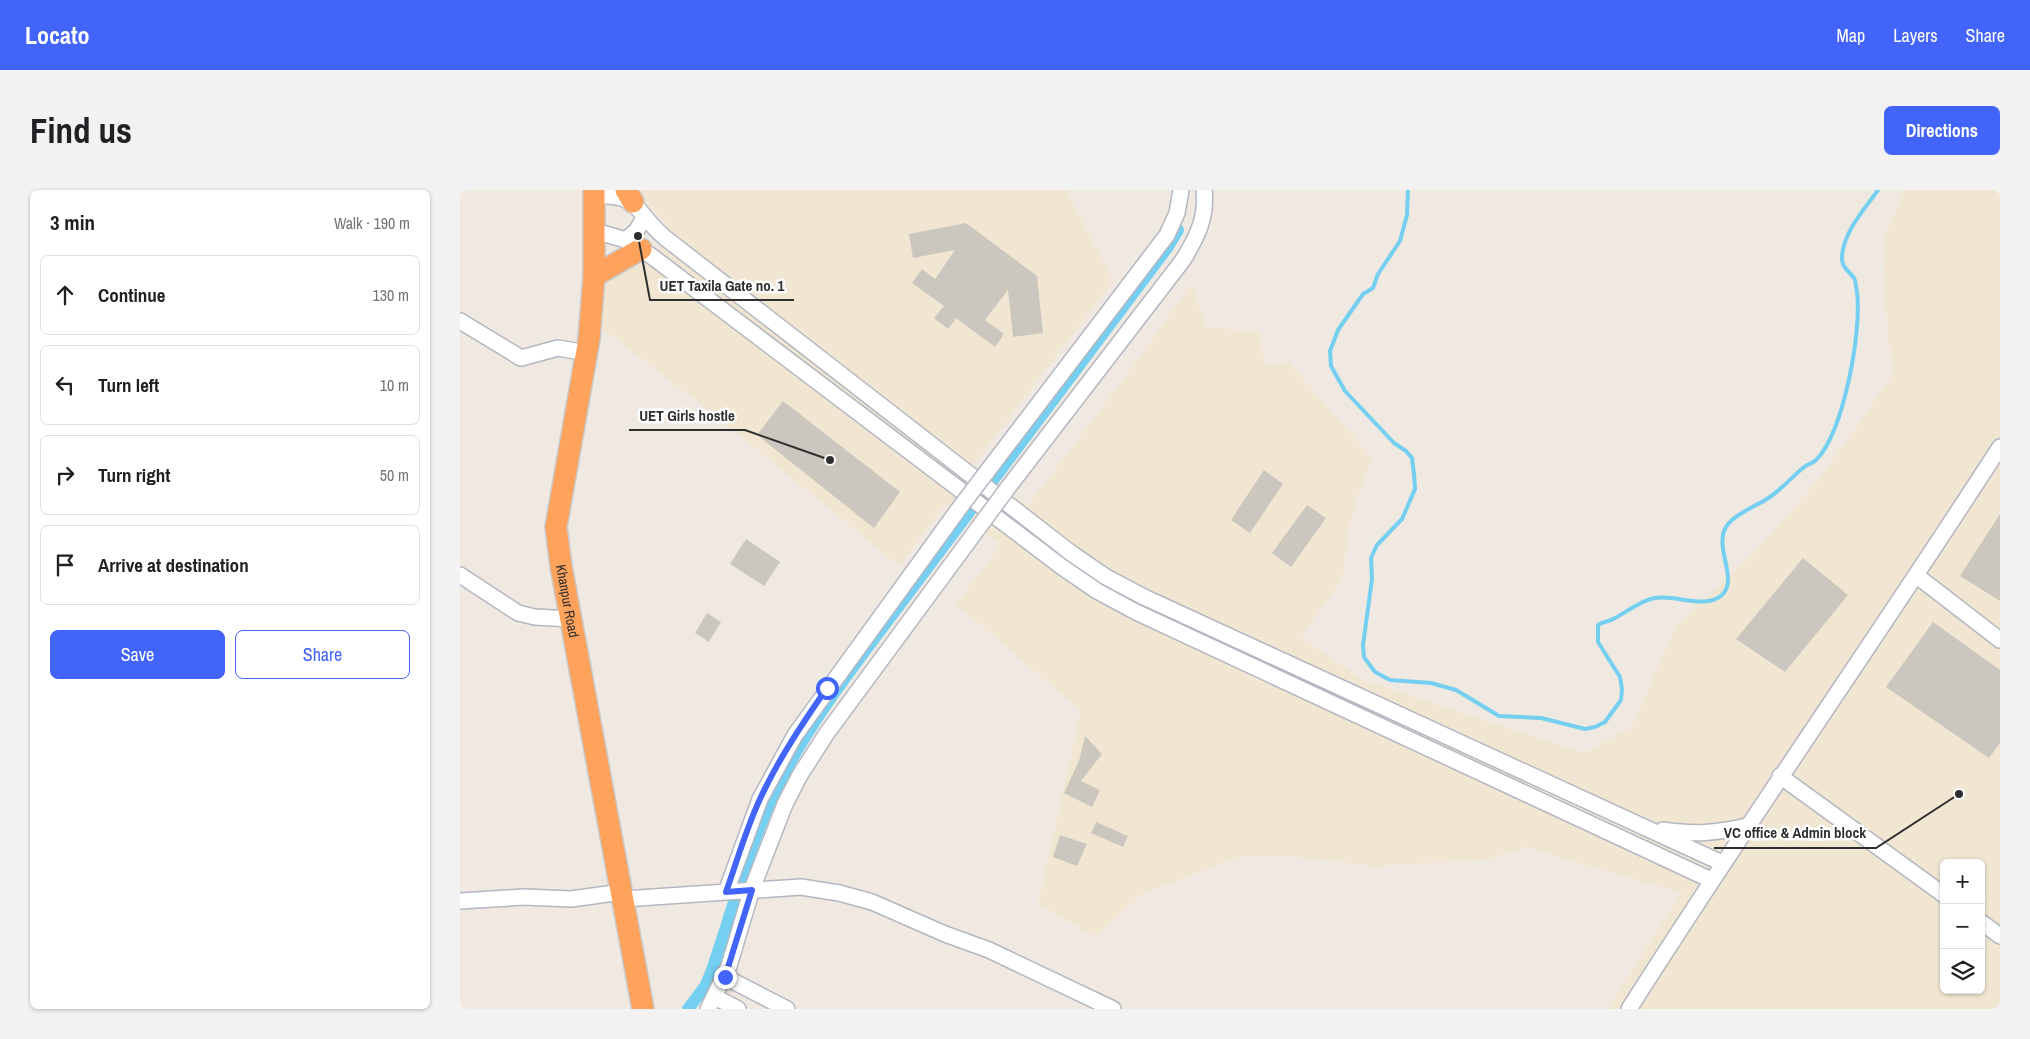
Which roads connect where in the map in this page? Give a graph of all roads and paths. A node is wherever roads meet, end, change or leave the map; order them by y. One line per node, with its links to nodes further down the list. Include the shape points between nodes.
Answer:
1 (1181, 190): 20 (street, bridge, via 1177,213 1167,235 958,510 795,735 760,799)
2 (1204, 190): 20 (street, bridge, via 1205,212 1201,226 1183,260 1007,489 827,733 800,774)
3 (594, 193): 4 (street, via 623,197); 5 (highway, Khanpur Road)
4 (634, 203): 6 (street, via 636,230); 17 (street, via 664,238 1106,577)
5 (595, 231): 6 (street); 7 (highway, Khanpur Road)
6 (633, 245): 7 (highway); 19 (street, via 1097,591)
7 (594, 276): 9 (highway, Khanpur Road)
8 (460, 322): 9 (street, via 521,358 558,348)
9 (587, 353): 13 (highway, Khanpur Road, via 556,527)
10 (2000, 448): 12 (street)
11 (460, 575): 13 (street, via 518,613)
12 (1917, 576): 14 (street); 15 (street)
13 (571, 619): 22 (highway, Khanpur Road)
14 (2000, 640)
15 (1780, 776): 16 (street); 21 (street)
16 (1747, 826): 17 (street, via 1704,834); 18 (street)
17 (1646, 827): 18 (street)
18 (1722, 863): 19 (street)
19 (1711, 880): 32 (street)
20 (739, 891): 22 (street); 26 (street); 31 (street, via 801,887 872,902 989,950)
21 (1940, 892)
22 (622, 896): 23 (street); 28 (highway, Khanpur Road)
23 (460, 901)
24 (1985, 925): 25 (street)
25 (2000, 936)
26 (725, 977): 27 (street); 30 (street)
27 (711, 1003): 29 (street)
28 (643, 1009)
29 (738, 1009)
30 (787, 1009)
31 (1113, 1009)
32 (1629, 1009)

